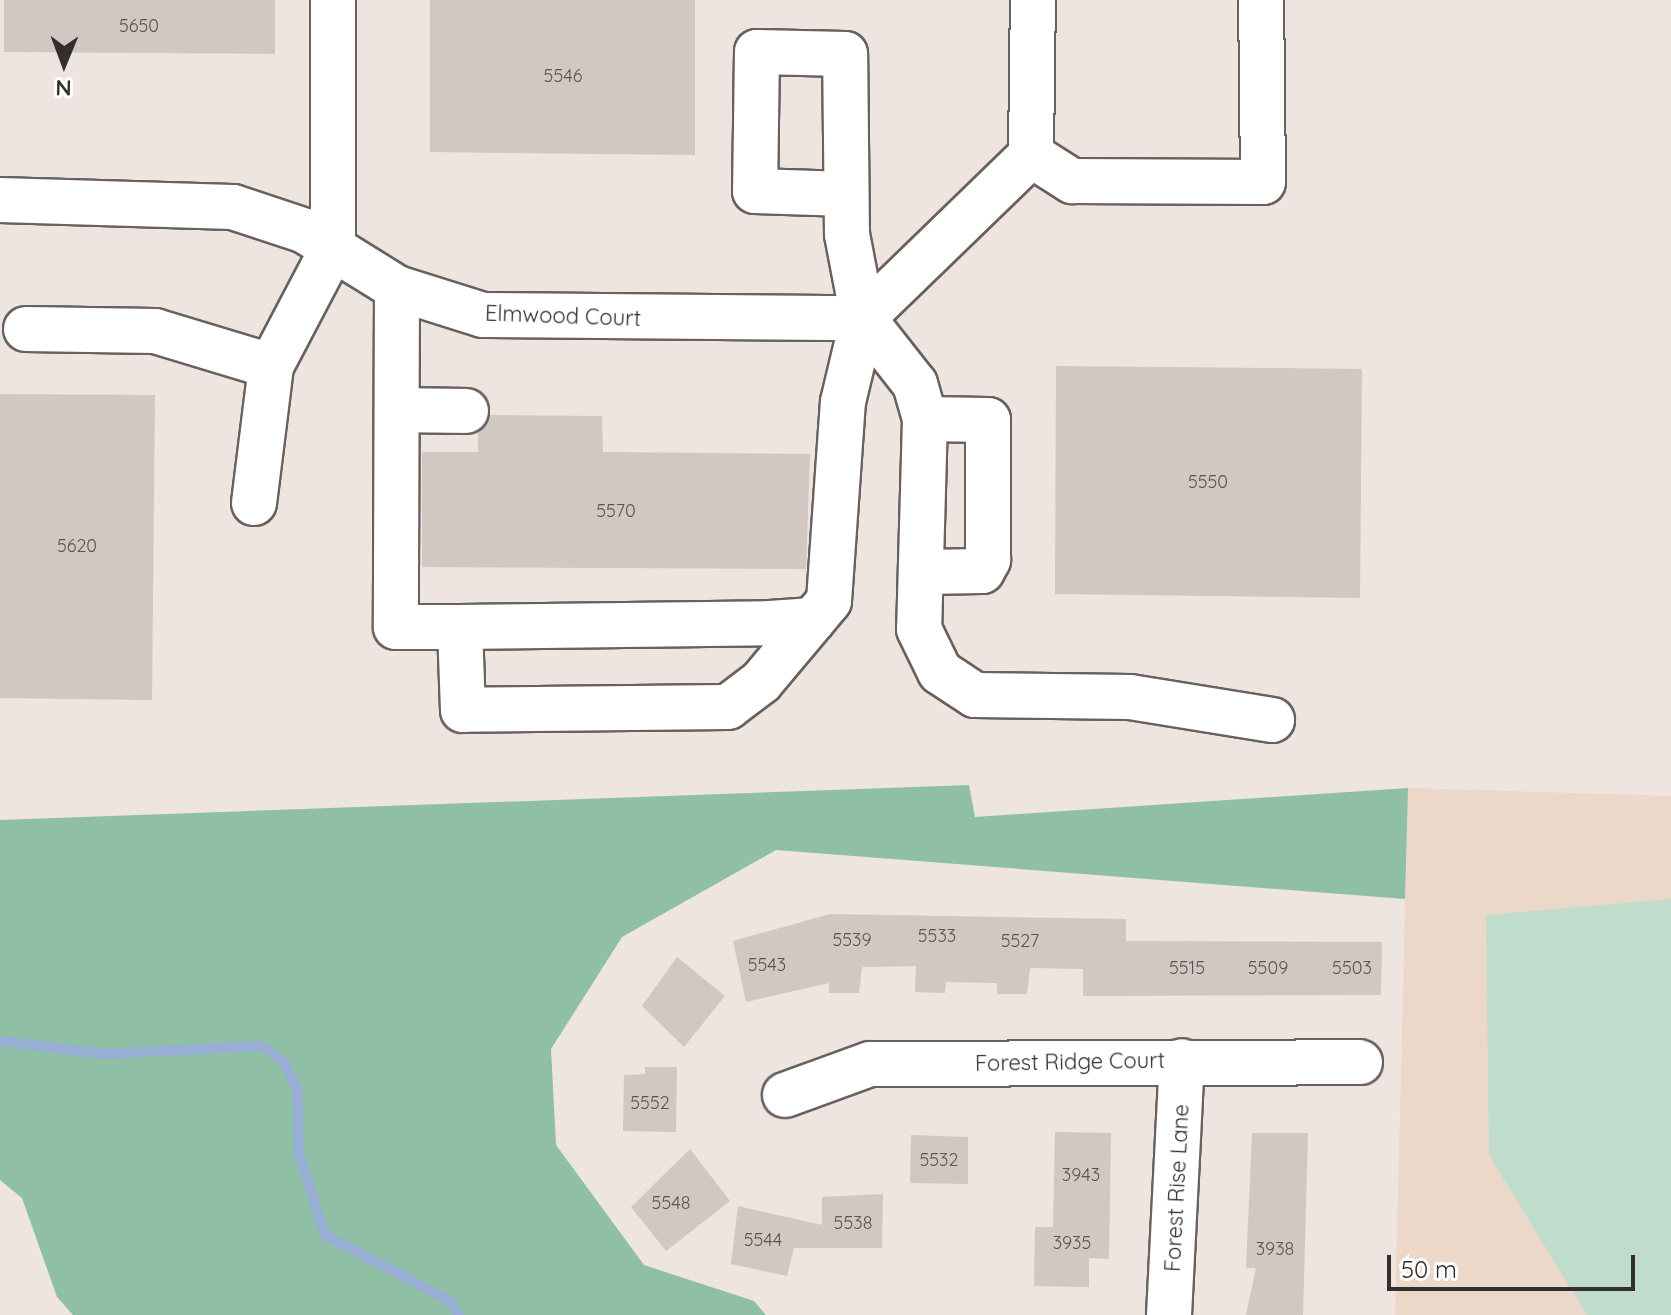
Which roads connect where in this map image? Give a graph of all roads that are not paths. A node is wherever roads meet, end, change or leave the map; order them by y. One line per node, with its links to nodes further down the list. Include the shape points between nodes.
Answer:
1 (333, 0): 7 (street)
2 (1033, 0): 4 (street)
3 (1261, 0): 4 (street, via 1263,182 1072,181)
4 (1031, 155): 9 (street)
5 (846, 194): 9 (street)
6 (0, 200): 7 (street, Elmwood Court, via 219,204 305,231)
7 (333, 248): 8 (street, Elmwood Court); 11 (street)
8 (397, 288): 9 (street, Elmwood Court, via 453,309 513,319); 12 (street)
9 (863, 318): 14 (street, via 915,384); 17 (street, via 843,402 835,583)
10 (26, 329): 11 (street, via 155,331)
11 (271, 366): 15 (street)
12 (397, 410): 13 (street); 18 (street, via 396,627)
13 (466, 411)
14 (925, 419): 16 (street); 16 (street, via 988,420 988,560 982,571)
15 (254, 503)
16 (922, 572): 19 (street, via 922,642 956,687 975,695 1130,697)
17 (813, 620): 18 (street); 18 (street, via 761,682 728,707 463,710)
18 (460, 627)
19 (1272, 720)
20 (1182, 1061): 21 (street, Forest Ridge Court); 22 (street, Forest Ridge Court, via 870,1064); 23 (street, Forest Rise Lane)
21 (1360, 1062)
22 (785, 1095)
23 (1169, 1315)

